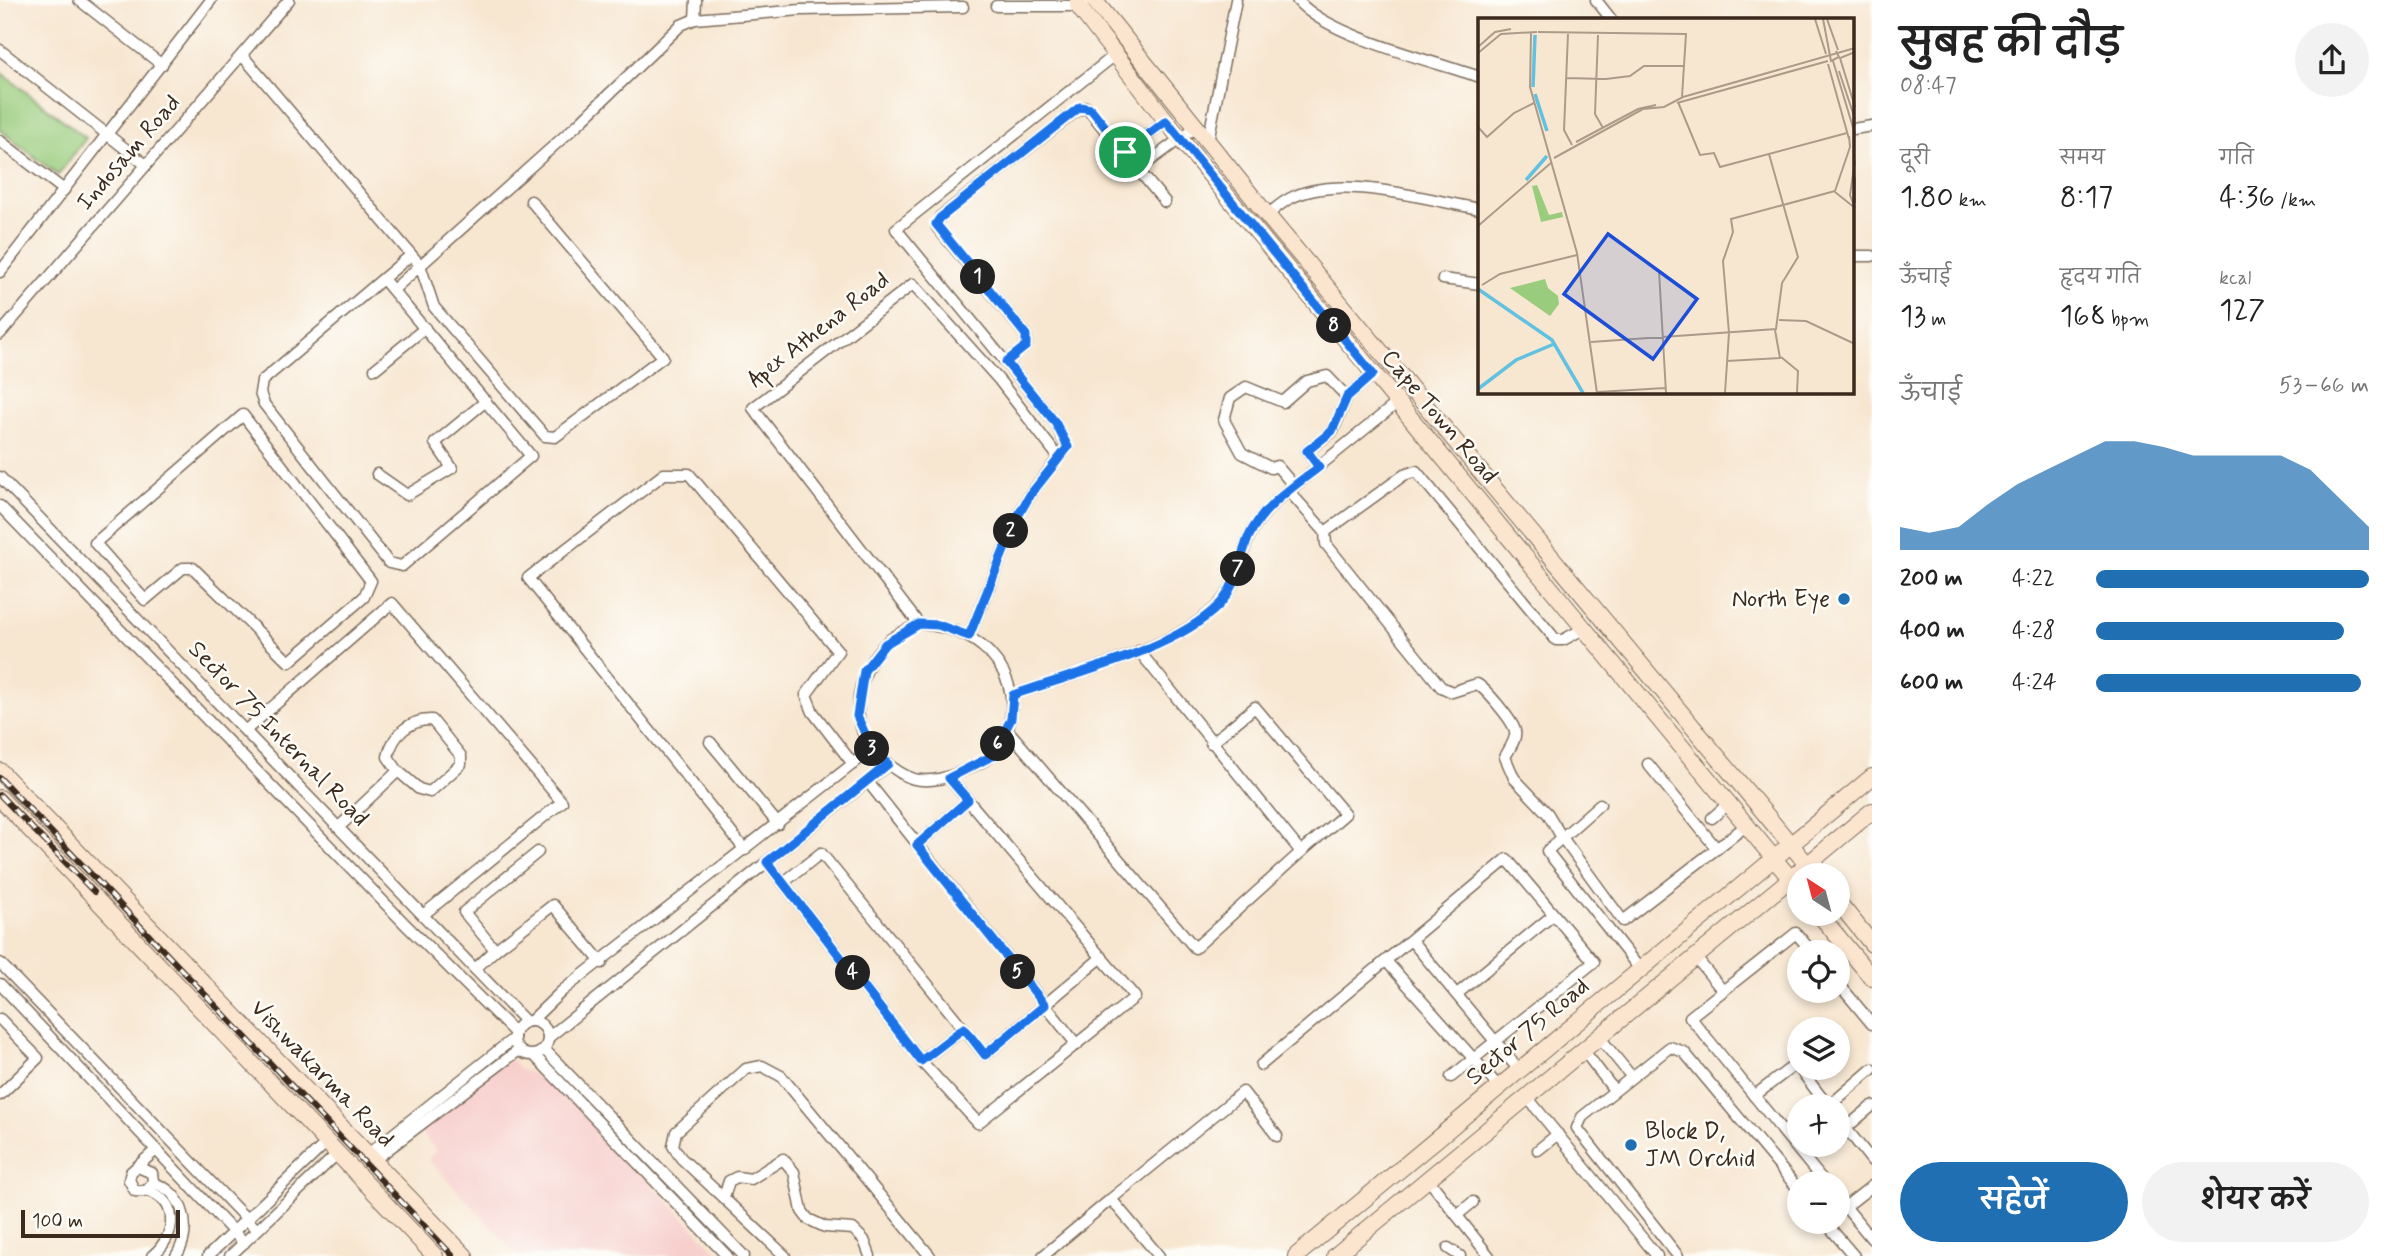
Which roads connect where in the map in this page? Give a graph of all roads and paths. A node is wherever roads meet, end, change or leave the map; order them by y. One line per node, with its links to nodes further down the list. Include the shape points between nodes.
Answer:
1 (79, 0): 18 (street)
2 (211, 0): 18 (street)
3 (289, 0): 16 (street, Indosam Road)
4 (696, 0): 14 (street)
5 (1094, 0): 22 (street, Cape Town Road)
6 (1236, 0): 27 (street)
7 (1297, 0): 19 (street, via 1308,13 1364,38)
8 (1596, 0): 13 (street)
9 (1081, 2): 11 (street); 17 (street, Cape Town Road)
10 (801, 5): 12 (street); 14 (street)
11 (996, 6)
12 (963, 7)
13 (1610, 18)
14 (695, 19): 39 (street, via 669,36)
15 (0, 50): 24 (street)
16 (242, 55): 29 (street, Indosam Road); 36 (street)
17 (1115, 55): 20 (street, Cape Town Road); 47 (street, via 896,229)
18 (162, 65): 24 (street)
19 (1478, 76)
20 (1166, 121): 25 (street, Cape Town Road); 28 (street)
21 (1872, 126): 23 (street)
22 (1196, 127): 25 (street); 27 (street, Cape Town Road)
23 (1854, 129)
24 (109, 134): 29 (street); 31 (street)
25 (1180, 139): 30 (street); 49 (street, Cape Town Road)
26 (0, 141): 31 (street)
27 (1208, 141): 35 (street, Cape Town Road)
28 (1125, 152): 30 (street); 47 (street, via 1091,109 1080,107 937,221 937,228 1026,335 1026,346)
29 (146, 165): 46 (street, Indosam Road)
30 (1139, 169): 33 (street)
31 (64, 190): 40 (street)
32 (531, 201): 39 (street, via 663,357 555,437 545,436 434,307)
33 (1165, 202)
34 (1478, 209): 35 (street, via 1343,188 1315,190 1289,199)
35 (1267, 215): 91 (street, Cape Town Road)
36 (411, 255): 39 (street); 42 (street)
37 (1854, 256): 38 (street)
38 (1872, 256)
39 (420, 265): 44 (street)
40 (1, 269)
41 (1443, 279): 43 (street)
42 (384, 281): 44 (street); 51 (street, via 262,381 260,393 389,563 402,566 531,456)
43 (1478, 284)
44 (393, 290): 45 (street)
45 (425, 328): 48 (street); 51 (street)
46 (0, 334)
47 (1006, 362): 53 (street, via 1064,438 1068,447)
48 (375, 369)
49 (1373, 374): 50 (street); 52 (street, Cape Town Road)
50 (1347, 397): 54 (street, via 1332,431 1307,451); 57 (street, via 1327,376 1307,381 1283,402 1246,387 1230,398 1224,420 1242,453 1271,468 1277,466)
51 (486, 401): 55 (street, via 435,443 452,468 407,495)
52 (1397, 404): 54 (street); 63 (street, Cape Town Road)
53 (1059, 458): 62 (street, Apex Athena Road, via 999,380 913,284 753,408); 64 (street, via 1018,516)
54 (1319, 467): 57 (street)
55 (377, 474)
56 (0, 477): 61 (street, Sector 75 Internal Road)
57 (1291, 488): 59 (street); 65 (street, via 1259,520 1228,593 1217,607 1188,628)
58 (0, 506): 136 (street, Sector 75 Internal Road)
59 (1325, 532): 63 (street, via 1416,471 1556,640); 89 (street, via 1325,544 1441,687 1452,691 1477,684 1489,694 1515,729 1506,757 1514,778 1548,814)
60 (145, 600): 60 (street, via 95,543 243,415 371,581 364,597 289,662 193,568 183,568); 61 (street)
61 (132, 613): 68 (street, Sector 75 Internal Road)
62 (919, 624): 64 (street); 71 (street, via 885,644 864,671 857,716)
63 (1585, 628): 82 (street, Cape Town Road)
64 (969, 636): 66 (street, via 998,663)
65 (1139, 651): 66 (street); 70 (street)
66 (1013, 695): 67 (street)
67 (1006, 728): 78 (street, via 992,756); 95 (street, via 1195,948)
68 (246, 730): 88 (street, Sector 75 Internal Road); 107 (street, via 392,603 562,802)
69 (710, 742): 86 (street)
70 (1211, 743): 95 (street); 95 (street, via 1255,707 1345,814)
71 (872, 749): 72 (street); 73 (street)
72 (853, 764): 86 (street); 93 (street, via 813,712 806,695 838,651 689,474 664,474 528,578)
73 (888, 764): 78 (street, via 914,779); 79 (street)
74 (1648, 764): 92 (street)
75 (0, 771): 103 (street, Vishwakarma Road)
76 (398, 771): 76 (street, via 388,757 389,748 397,735 418,719 432,719 461,756 461,764 430,792 419,789); 88 (street)
77 (1872, 777): 91 (street, Sector 75 Road)
78 (949, 778): 81 (street)
79 (868, 782): 90 (street); 97 (street)
80 (0, 798): 105 (street, Vishwakarma Road)
81 (968, 800): 90 (street); 119 (street)
82 (1729, 803): 85 (street); 87 (street, Cape Town Road)
83 (1600, 804): 89 (street)
84 (1872, 811): 99 (street, Sector 75 Road)
85 (1712, 818)
86 (778, 824): 93 (street)
87 (1747, 825): 92 (street); 96 (street, Cape Town Road)
88 (339, 827): 107 (street, Sector 75 Internal Road)
89 (1561, 836): 92 (street, via 1623,921); 124 (street, via 1547,851)
90 (917, 845): 131 (street)
91 (1791, 845): 96 (street, Sector 75 Road); 98 (street, Cape Town Road)
92 (1717, 849)
93 (745, 850): 104 (street)
94 (538, 852): 118 (street, via 464,912)
95 (1301, 852)
96 (1774, 859): 100 (street, Cape Town Road); 124 (street, Sector 75 Road)
97 (767, 862): 101 (street); 106 (street)
98 (1805, 863)
99 (1818, 863)
100 (1787, 874)
101 (783, 884): 135 (street, via 821,853); 147 (street)
102 (1787, 890): 120 (street, Sector 75 Road)
103 (117, 893): 105 (street, via 116,903); 110 (street, Vishwakarma Road)
104 (691, 893): 106 (street); 123 (street)
105 (106, 910): 112 (street, Vishwakarma Road)
106 (705, 911): 137 (street)
107 (423, 915): 125 (street, Sector 75 Internal Road)
108 (1553, 915): 113 (street, via 1507,859); 129 (street); 139 (street, via 1594,962)
109 (1850, 917): 117 (street)
110 (146, 924): 112 (street, via 138,926); 168 (street, Vishwakarma Road)
111 (1829, 926): 126 (street)
112 (133, 938): 165 (street, Vishwakarma Road)
113 (1411, 940): 121 (street); 129 (street)
114 (1787, 940): 128 (street)
115 (1787, 940): 116 (street, via 1796,933)
116 (1802, 940)
117 (1872, 944)
118 (495, 950): 123 (street, via 553,905); 125 (street)
119 (1102, 957): 131 (street); 141 (street, via 1135,997)
120 (1696, 958): 128 (street); 138 (street, Sector 75 Road)
121 (1386, 961): 146 (street); 148 (street)
122 (0, 963): 140 (street)
123 (601, 963): 133 (street)
124 (1639, 968): 150 (street, Sector 75 Road)
125 (475, 969): 133 (street, Sector 75 Internal Road)
126 (1872, 978)
127 (0, 984): 145 (street)
128 (1723, 991): 158 (street, via 1690,1017)
129 (1457, 995): 139 (street)
130 (1850, 997): 134 (street)
131 (1045, 1005): 135 (street, via 985,1055); 141 (street)
132 (0, 1018): 157 (street, via 38,1058)
133 (528, 1021): 136 (street); 137 (street, via 541,1024)
134 (1872, 1024)
135 (964, 1028): 147 (street)
136 (515, 1036): 142 (street); 168 (street)
137 (549, 1037): 144 (street)
138 (1600, 1038): 143 (street, Sector 75 Road); 151 (street)
139 (1497, 1043): 146 (street); 150 (street)
140 (79, 1045): 145 (street); 183 (street)
141 (1077, 1045): 147 (street, via 978,1123)
142 (519, 1050): 144 (street); 168 (street)
143 (1584, 1051): 154 (street); 159 (street, Sector 75 Road)
144 (539, 1052): 196 (street); 197 (street)
145 (68, 1056): 166 (street)
146 (1474, 1059): 152 (street); 153 (street)
147 (921, 1061)
148 (1261, 1065)
149 (1872, 1069): 156 (street)
150 (1519, 1070): 153 (street, Sector 75 Road)
151 (1631, 1076): 154 (street); 173 (street, via 1670,1047 1680,1049)
152 (1451, 1077)
153 (1499, 1087): 203 (street, Sector 75 Road)
154 (1614, 1090): 208 (street, via 1579,1120 1577,1133)
155 (1820, 1094): 158 (street, via 1796,1064)
156 (1843, 1094)
157 (0, 1095)
158 (1754, 1096): 172 (street)
159 (1527, 1097): 163 (street); 174 (street, Sector 75 Road)
160 (1872, 1106): 161 (street)
161 (1850, 1125)
162 (1850, 1133): 169 (street)
163 (1558, 1134): 167 (street); 207 (street)
164 (1278, 1136): 179 (street, via 1243,1092)
165 (332, 1148): 183 (street); 184 (street); 194 (street, Vishwakarma Road)
166 (156, 1150): 170 (street); 171 (street)
167 (1538, 1150)
168 (371, 1157): 195 (street, Vishwakarma Road)
169 (1872, 1161)
170 (169, 1164): 175 (street); 185 (street)
171 (138, 1167): 175 (street, via 147,1168); 175 (street, via 129,1176 129,1184 135,1191)
172 (1815, 1171)
173 (1787, 1176)
174 (1428, 1179): 182 (street); 204 (street, Sector 75 Road)
175 (151, 1184): 190 (street, via 167,1206 173,1227); 191 (street, via 171,1192 183,1214 183,1246)
176 (1872, 1186): 178 (street)
177 (724, 1198): 198 (street); 199 (street, via 729,1181 751,1179 783,1159 794,1172 808,1219 825,1227 853,1229); 200 (street, via 681,1158 673,1146 676,1132 746,1069 762,1066 781,1076)
178 (1850, 1198)
179 (1111, 1199): 201 (street); 202 (street)
180 (1473, 1202): 182 (street)
181 (1850, 1214): 187 (street)
182 (1457, 1216): 206 (street)
183 (247, 1219): 184 (street); 185 (street)
184 (257, 1230): 188 (street)
185 (233, 1232): 188 (street); 192 (street)
186 (1835, 1234): 209 (street)
187 (1872, 1240)
188 (244, 1243): 193 (street)
189 (1448, 1248): 205 (street)
190 (152, 1256)
191 (176, 1256)
192 (208, 1256)
193 (230, 1256)
194 (435, 1256)
195 (465, 1256)
196 (727, 1256)
197 (744, 1256)
198 (785, 1256)
199 (870, 1256)
200 (930, 1256)
201 (1043, 1256)
202 (1159, 1256)
203 (1296, 1256)
204 (1335, 1256)
205 (1460, 1256)
206 (1489, 1256)
207 (1657, 1256)
208 (1678, 1256)
209 (1854, 1256)

